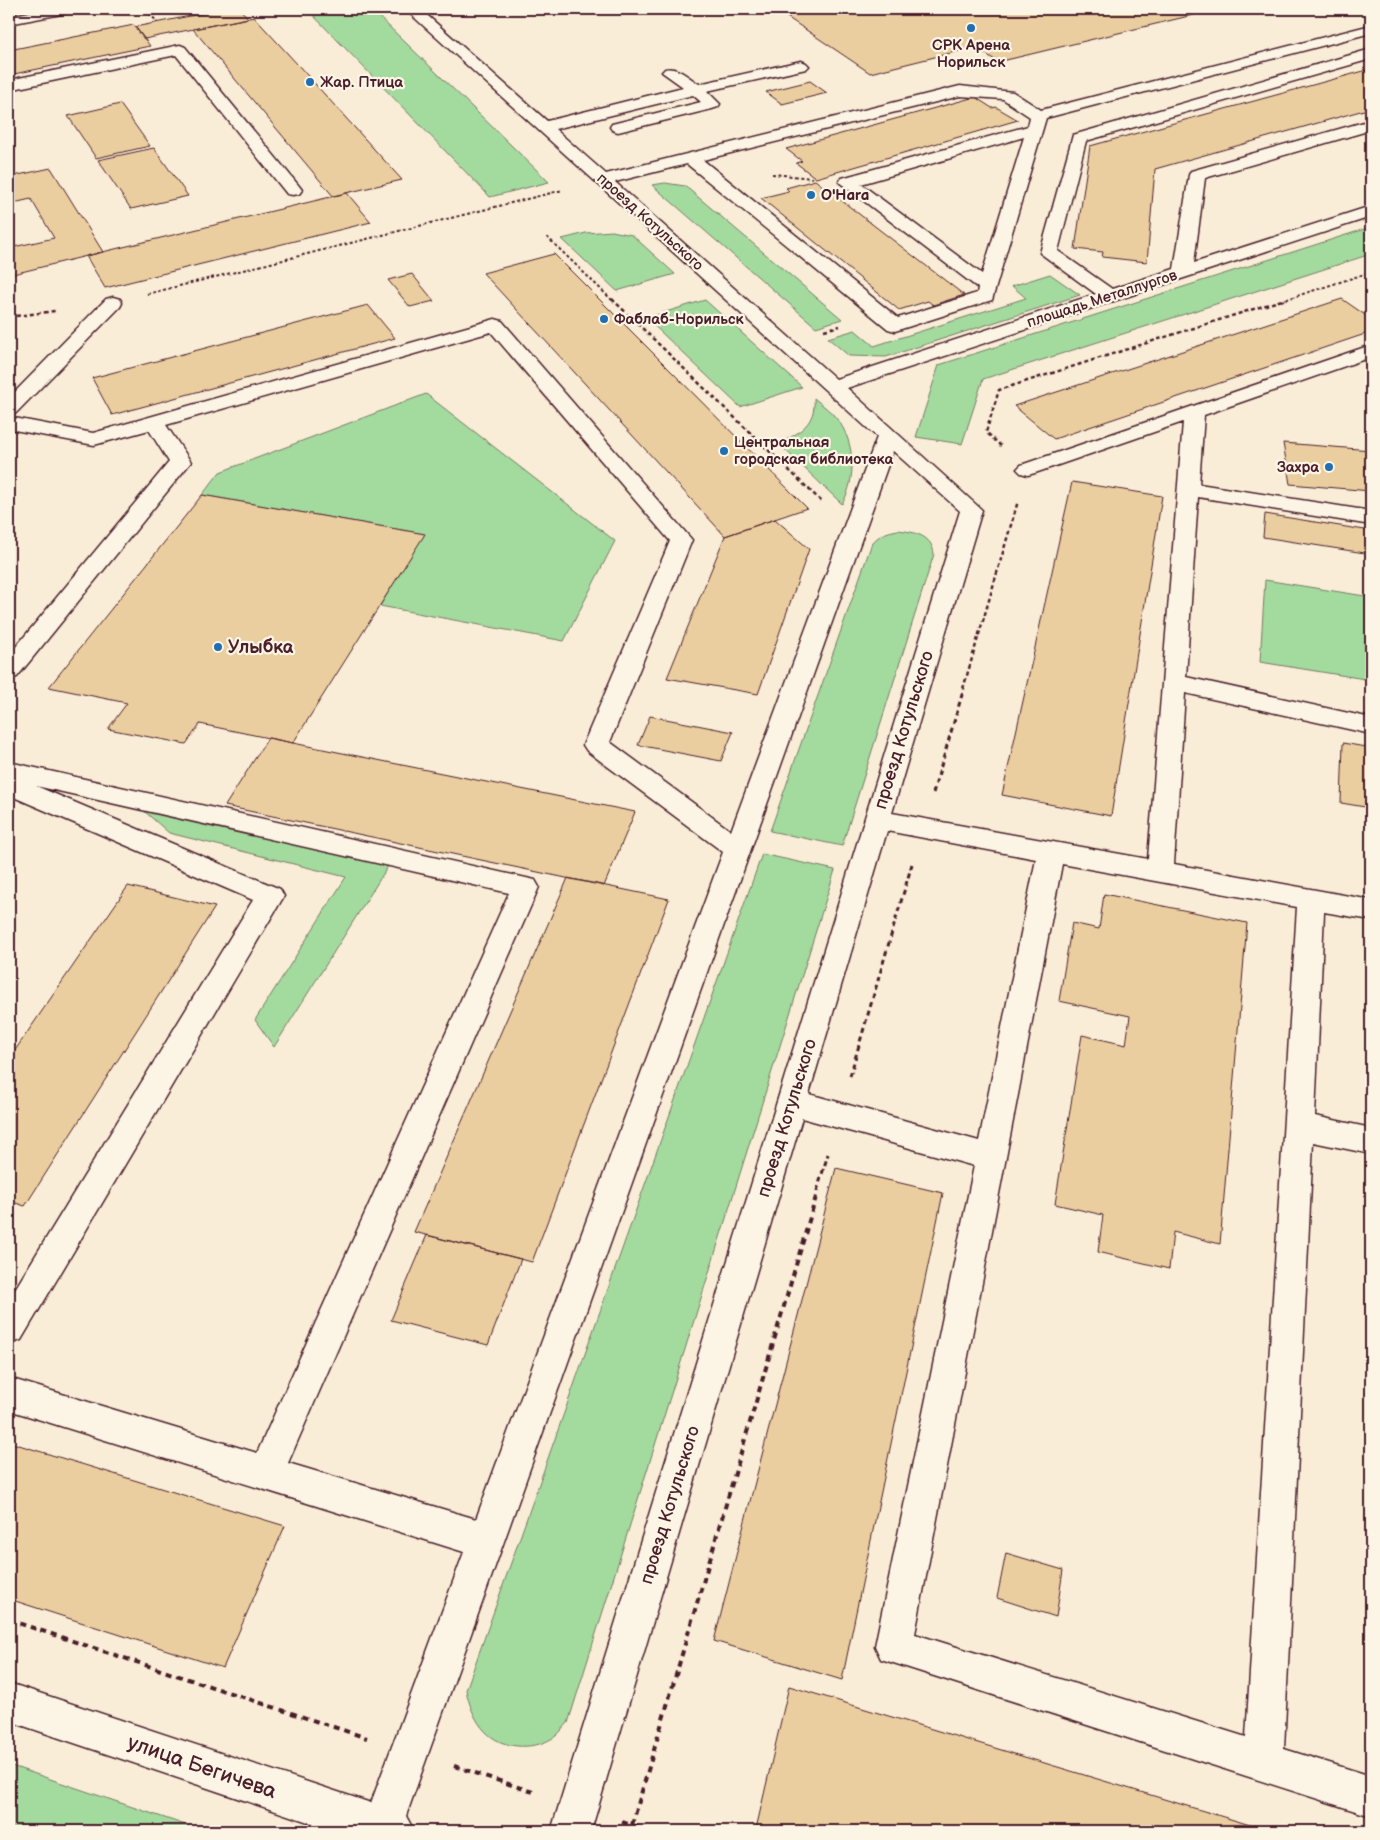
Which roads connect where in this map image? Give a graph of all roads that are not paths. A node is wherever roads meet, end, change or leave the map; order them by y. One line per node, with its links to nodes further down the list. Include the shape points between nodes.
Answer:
1 (67, 9): 3 (street)
2 (412, 9): 12 (street, проезд Котульского)
3 (9, 20)
4 (1371, 29): 10 (street)
5 (1371, 54): 20 (street, via 1080,138 1048,253)
6 (801, 66): 9 (street)
7 (670, 72): 9 (street)
8 (9, 86): 16 (street, via 180,50)
9 (696, 89): 12 (street); 13 (street, via 712,104)
10 (1037, 122): 14 (street, via 1007,95 960,90); 19 (street); 19 (street, via 848,182)
11 (1371, 125): 18 (street, via 1197,175)
12 (543, 127): 15 (street, проезд Котульского)
13 (618, 127)
14 (690, 158): 15 (street); 19 (street, via 895,324 985,296)
15 (602, 180): 23 (street, проезд Котульского)
16 (293, 190)
17 (1371, 211): 18 (street, площадь Металлургов)
18 (1183, 272): 20 (street, площадь Металлургов)
19 (987, 286)
20 (1110, 296): 23 (street, площадь Металлургов)
21 (113, 303): 24 (street)
22 (1371, 351): 25 (street)
23 (833, 386): 28 (street, проезд Котульского)
24 (9, 409)
25 (1194, 412): 29 (street); 30 (street)
26 (154, 422): 27 (street, via 94,439); 32 (street, via 180,462); 38 (street, via 495,325 681,540 596,745)
27 (9, 423)
28 (888, 436): 37 (street, проезд Котульского, via 971,510); 38 (street)
29 (1028, 469)
30 (1188, 490): 31 (street); 33 (street)
31 (1371, 518)
32 (9, 671)
33 (1174, 682): 34 (street); 40 (street)
34 (1371, 726)
35 (9, 771): 49 (street, via 525,887)
36 (9, 785): 47 (street, via 270,896)
37 (877, 820): 39 (street); 43 (street, проезд Котульского)
38 (738, 849): 50 (street)
39 (1052, 852): 40 (street); 46 (street)
40 (1160, 871): 41 (street)
41 (1312, 899): 42 (street); 44 (street)
42 (1371, 910)
43 (792, 1102): 46 (street); 54 (street, проезд Котульского)
44 (1299, 1126): 45 (street); 52 (street)
45 (1371, 1141)
46 (991, 1158): 52 (street, via 894,1646)
47 (9, 1330)
48 (9, 1394): 49 (street)
49 (266, 1473): 50 (street)
50 (486, 1541): 55 (street, via 410,1751)
51 (9, 1702): 55 (street, улица Бегичева)
52 (1264, 1762): 53 (street)
53 (1371, 1796)
54 (575, 1819)
55 (388, 1829)

